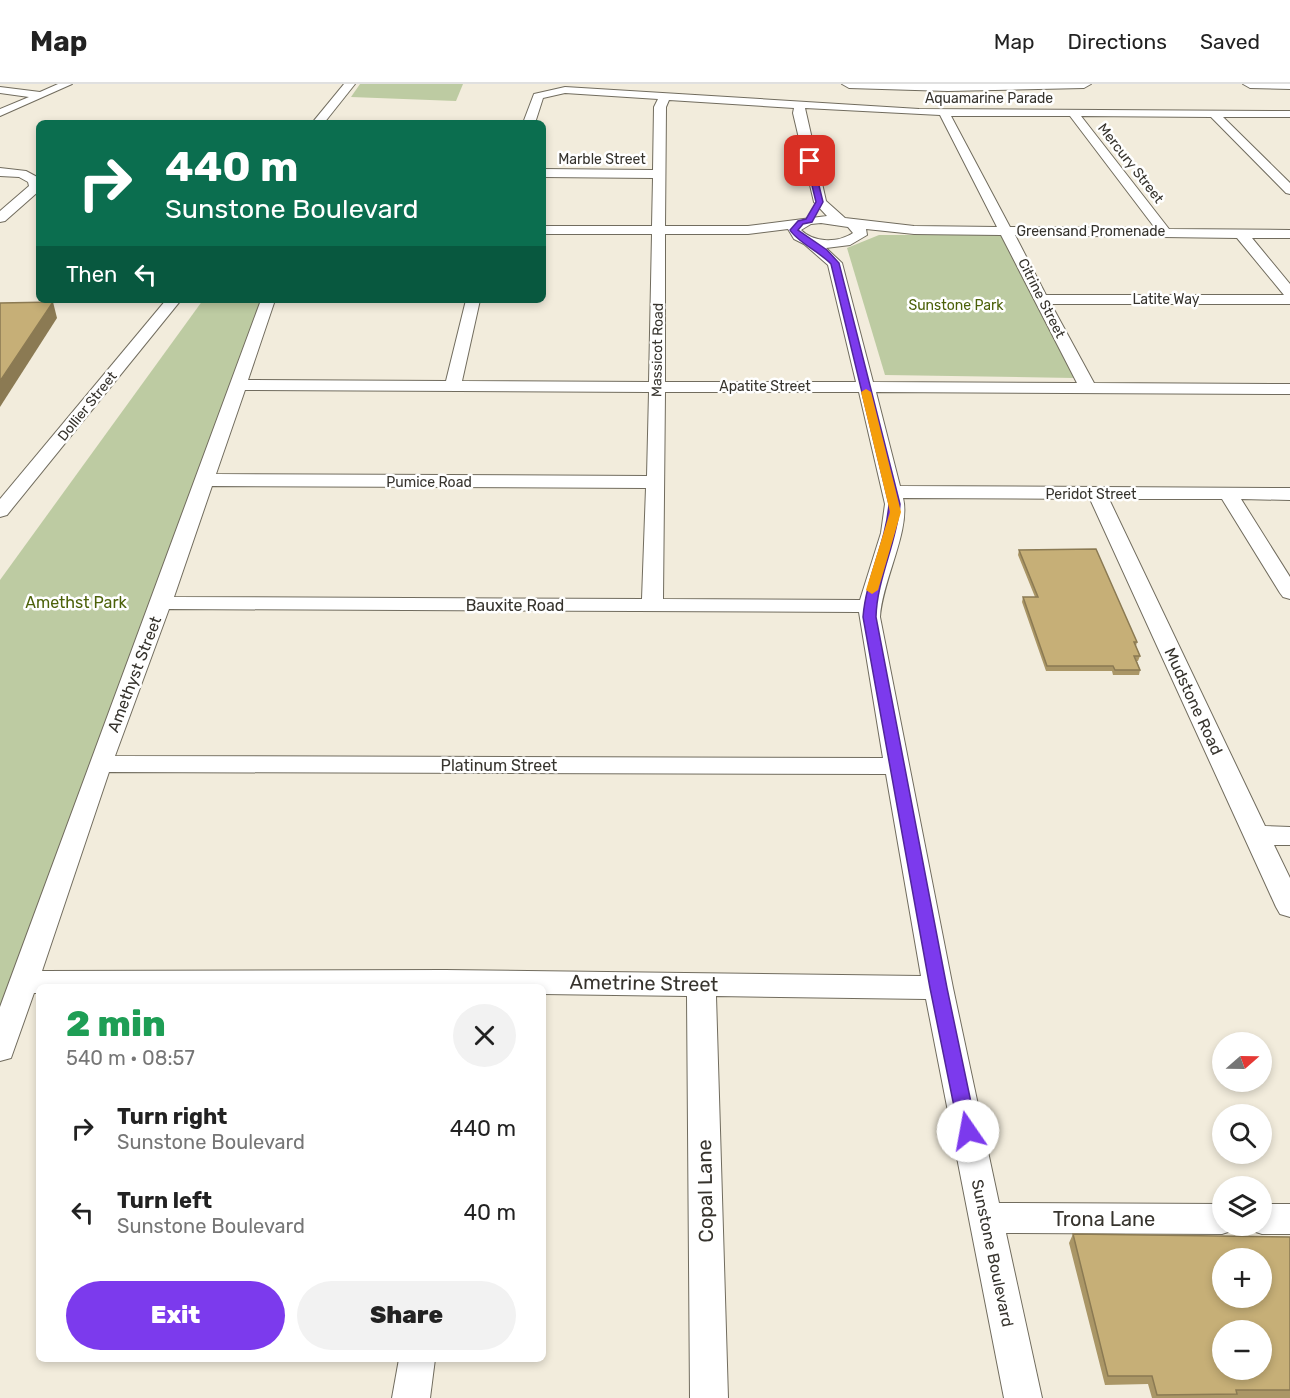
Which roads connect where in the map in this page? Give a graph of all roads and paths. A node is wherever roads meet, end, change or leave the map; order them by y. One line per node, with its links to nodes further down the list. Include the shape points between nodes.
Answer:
1 (67, 84): 8 (street)
2 (350, 84): 16 (street)
3 (849, 84): 4 (main road)
4 (1084, 84)
5 (1250, 84): 6 (main road)
6 (1290, 85)
7 (0, 90): 8 (street)
8 (43, 95): 11 (street)
9 (665, 96): 10 (street, Aquamarine Parade); 17 (street, Aquamarine Parade, via 548,92 536,99); 20 (street, Massicot Road, via 660,107)
10 (800, 105): 12 (street, Aquamarine Parade); 24 (street)
11 (0, 113)
12 (944, 113): 13 (street, Aquamarine Parade); 31 (street, Citrine Street)
13 (1073, 113): 14 (street, Aquamarine Parade); 32 (street, Mercury Street)
14 (1214, 114): 15 (street, Aquamarine Parade); 21 (street)
15 (1290, 114)
16 (320, 120)
17 (530, 120)
18 (0, 171): 25 (street, via 22,174 33,180 36,188)
19 (546, 173): 20 (street, Marble Street)
20 (660, 174): 29 (street, Massicot Road)
21 (1276, 174): 22 (street); 23 (street)
22 (1290, 174)
23 (1290, 190)
24 (820, 202): 26 (street); 36 (street)
25 (0, 218)
26 (805, 222): 30 (street); 36 (street); 37 (street, via 794,230)
27 (1290, 228): 34 (street, Greensand Promenade)
28 (546, 230): 29 (street)
29 (659, 230): 30 (street); 46 (street, Massicot Road)
30 (748, 230): 37 (street)
31 (1008, 231): 32 (street, Greensand Promenade); 36 (street, Greensand Promenade, via 914,230); 39 (street, Citrine Street)
32 (1165, 232): 33 (street, Greensand Promenade)
33 (1240, 232): 34 (street, Greensand Promenade); 38 (street)
34 (1268, 232): 35 (street, Greensand Promenade)
35 (1290, 234)
36 (846, 238): 37 (street); 37 (street, via 827,243); 47 (street, Sunstone Boulevard)
37 (805, 239)
38 (1290, 293)
39 (1042, 299): 40 (street, Latite Way); 48 (street, Citrine Street)
40 (1290, 300)
41 (172, 303): 56 (street, Dollier Street)
42 (267, 303): 44 (street, Amethyst Street)
43 (472, 303): 45 (street)
44 (240, 385): 45 (street, Apatite Street); 50 (street, Amethyst Street)
45 (453, 385): 46 (street, Apatite Street)
46 (657, 385): 47 (street, Apatite Street); 51 (street, Massicot Road)
47 (865, 387): 48 (street, Apatite Street); 52 (street, Sunstone Boulevard)
48 (1088, 388): 49 (street, Apatite Street)
49 (1290, 389)
50 (203, 480): 51 (street, Pumice Road); 58 (street, Amethyst Street)
51 (656, 483): 59 (street, Massicot Road)
52 (892, 492): 55 (street, Peridot Street); 60 (street, Sunstone Boulevard, via 893,523)
53 (1228, 494): 54 (street, Peridot Street); 55 (street, Peridot Street); 57 (street)
54 (1290, 494)
55 (1098, 495): 63 (street, Mudstone Road)
56 (0, 511)
57 (1290, 593)
58 (160, 603): 59 (street, Bauxite Road); 61 (street, Amethyst Street)
59 (652, 606): 60 (street, Bauxite Road)
60 (869, 606): 62 (street, Sunstone Boulevard)
61 (100, 764): 62 (street, Platinum Street); 66 (street, Amethyst Street)
62 (897, 766): 69 (street, Sunstone Boulevard)
63 (1257, 835): 64 (street); 65 (street, Mudstone Road)
64 (1290, 836)
65 (1290, 907)
66 (25, 982): 67 (street, Ametrine Street); 70 (street, Amethyst Street)
67 (445, 984): 68 (street, Ametrine Street)
68 (701, 984): 69 (street, Ametrine Street); 77 (street, Copal Lane)
69 (938, 988): 71 (street, Sunstone Boulevard)
70 (0, 1049)
71 (986, 1218): 72 (street, Trona Lane); 78 (street, Sunstone Boulevard)
72 (1212, 1219)
73 (1272, 1219): 74 (street)
74 (1290, 1219)
75 (417, 1362): 76 (street)
76 (411, 1398)
77 (709, 1398)
78 (1023, 1398)

